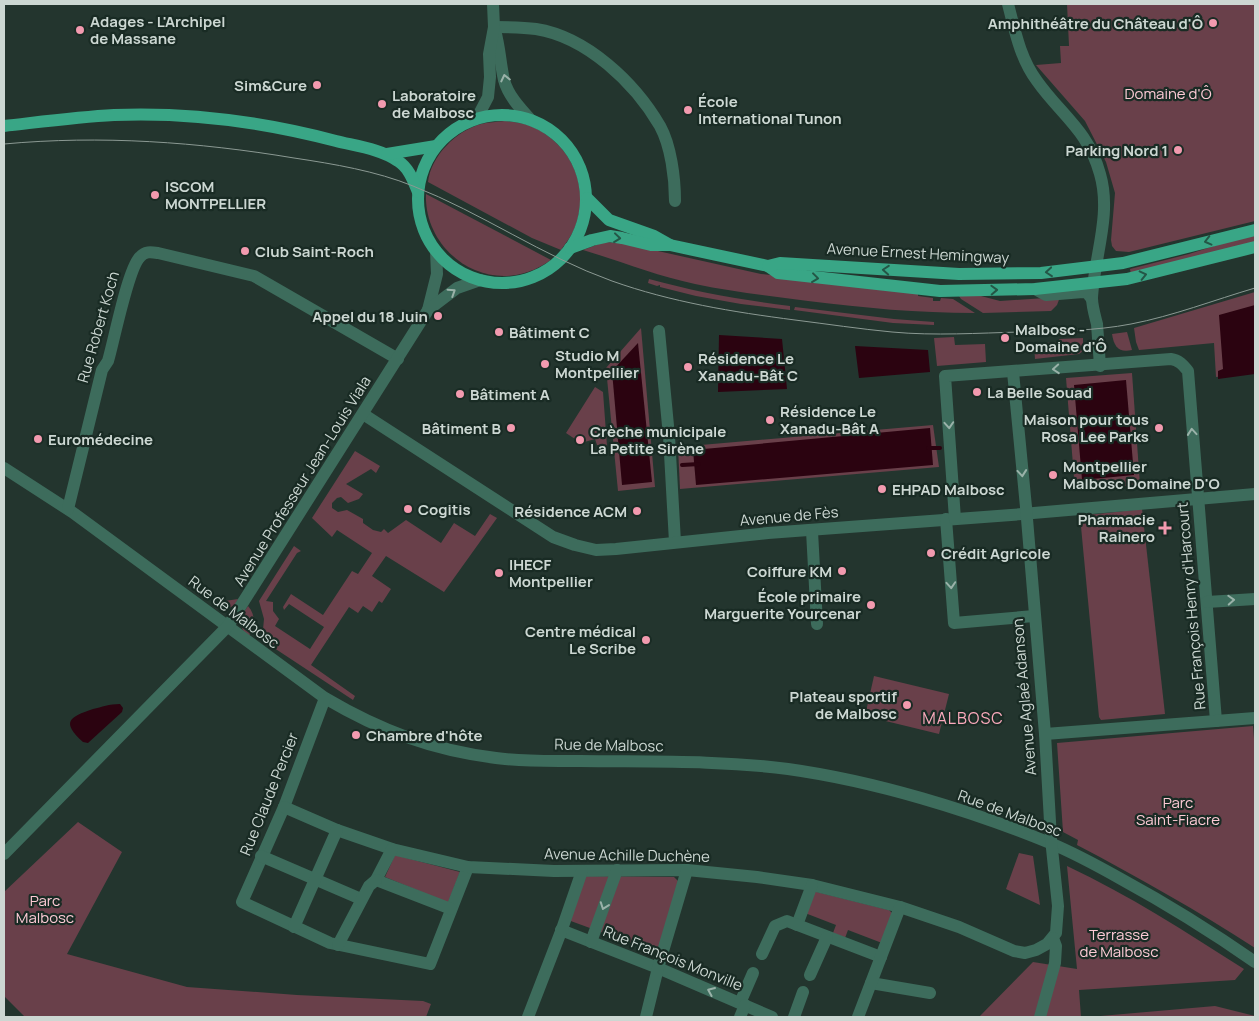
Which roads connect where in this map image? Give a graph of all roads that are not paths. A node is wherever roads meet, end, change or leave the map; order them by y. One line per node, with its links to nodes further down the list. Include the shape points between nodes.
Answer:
1 (493, 4): 3 (street)
2 (1008, 4): 18 (street, via 1017,42 1028,68 1084,138 1101,175 1104,214)
3 (494, 27): 4 (street, via 489,54 488,97); 5 (street, one-way to 3, via 511,95 505,81); 11 (street, via 537,29 576,43 622,76 660,128 675,181)
4 (477, 118): 5 (main road, via 503,115); 7 (main road, via 448,134)
5 (530, 119): 10 (main road, via 556,133 575,156)
6 (4, 126): 8 (main road, via 114,115 233,120 302,132)
7 (436, 146): 8 (main road); 9 (main road, via 423,169)
8 (387, 154): 9 (main road, via 409,172)
9 (418, 192): 16 (main road, via 420,219)
10 (587, 198): 13 (main road, Avenue Ernest Hemingway, via 609,220); 15 (main road, via 585,216)
11 (675, 201)
12 (1255, 230): 18 (main road, Avenue Ernest Hemingway, one-way to 18, via 1124,263)
13 (670, 245): 15 (main road, Avenue Ernest Hemingway, one-way to 13, via 610,236 651,245); 17 (main road, Avenue Ernest Hemingway)
14 (1255, 247): 20 (main road, Avenue Ernest Hemingway, one-way to 14, via 1127,279)
15 (570, 248): 19 (main road, via 549,269 523,281 494,283)
16 (436, 251): 19 (main road, via 463,274); 23 (street, Avenue Professeur Jean-Louis Viala, via 437,274)
17 (768, 266): 18 (main road, Avenue Ernest Hemingway, one-way to 17, via 1020,274 959,274 780,263); 21 (main road, Avenue Ernest Hemingway, one-way to 21, via 778,273 940,291)
18 (1097, 266): 20 (street)
19 (480, 280): 23 (street, Avenue Professeur Jean-Louis Viala, one-way to 19, via 457,288)
20 (1095, 283): 21 (main road, Avenue Ernest Hemingway); 22 (street)
21 (1036, 289): 22 (street, Avenue Ernest Hemingway, via 1046,295 1083,292)
22 (1092, 299): 26 (street)
23 (428, 310): 25 (street, Avenue Professeur Jean-Louis Viala)
24 (659, 331): 36 (street)
25 (398, 359): 28 (street, Avenue Professeur Jean-Louis Viala); 32 (street, Rue Robert Koch, via 254,276 150,252 144,254 132,267 108,361 102,370)
26 (1100, 366): 27 (street, one-way to 27); 31 (street, Rue François Henry d'Harcourt, one-way to 26, via 1188,371 1184,365 1171,359)
27 (1013, 372): 33 (street, Avenue Aglaé Adanson, one-way to 33); 34 (street, one-way to 34, via 945,376)
28 (363, 414): 36 (street, Avenue de Fès, via 553,537 596,550); 41 (street, Avenue Professeur Jean-Louis Viala)
29 (4, 468): 32 (street, Rue de Malbosc)
30 (1255, 494): 31 (street, Avenue de Fès)
31 (1198, 498): 33 (street, Avenue de Fès); 38 (street, Rue François Henry d'Harcourt)
32 (68, 509): 41 (street, Rue de Malbosc)
33 (1026, 514): 34 (street, Avenue de Fès); 39 (street, Avenue Aglaé Adanson)
34 (951, 519): 35 (street, Avenue de Fès); 39 (street, one-way to 39, via 954,623)
35 (812, 531): 36 (street, Avenue de Fès); 40 (street)
36 (675, 542)
37 (1255, 599): 38 (street, one-way to 37)
38 (1207, 602): 44 (street, Rue François Henry d'Harcourt)
39 (1034, 616): 45 (street, Avenue Aglaé Adanson)
40 (817, 624)
41 (228, 626): 42 (street, Rue de Malbosc); 50 (street, Avenue Professeur Jean-Louis Viala)
42 (325, 698): 46 (street, Rue Claude Percier); 48 (street, Rue de Malbosc, via 393,733 456,750 497,758 718,762 789,769 904,794)
43 (1255, 718): 44 (street)
44 (1216, 721): 45 (street)
45 (1045, 734): 48 (street, Avenue Aglaé Adanson)
46 (284, 807): 47 (street, Avenue Achille Duchène); 51 (street, Rue Claude Percier)
47 (337, 830): 49 (street, Avenue Achille Duchène); 56 (street)
48 (1052, 843): 66 (street, Avenue Aglaé Adanson, via 1058,906 1058,924); 71 (street, Rue de Malbosc, via 1164,903)
49 (392, 849): 52 (street, Avenue Achille Duchène); 57 (street)
50 (4, 854)
51 (261, 856): 56 (street); 63 (street, Rue Claude Percier, via 242,902)
52 (468, 867): 55 (street, Avenue Achille Duchène); 61 (street)
53 (617, 870): 54 (street, Avenue Achille Duchène); 55 (street, Avenue Achille Duchène); 67 (street, one-way to 67)
54 (686, 870): 58 (street, Avenue Achille Duchène); 72 (street)
55 (582, 871): 64 (street)
56 (315, 880): 59 (street); 63 (street)
57 (376, 880): 59 (street, via 368,886); 61 (street)
58 (812, 885): 60 (street, Avenue Achille Duchène); 62 (street)
59 (361, 900): 68 (street)
60 (900, 907): 66 (street, Avenue Achille Duchène, via 959,927 1014,951 1036,950); 70 (street)
61 (451, 910): 68 (street, via 430,964)
62 (796, 925): 65 (street); 69 (street, via 787,921 775,926)
63 (294, 927): 68 (street)
64 (561, 930): 67 (street, Rue François Monville); 79 (street)
65 (827, 937): 70 (street); 74 (street)
66 (1053, 938): 84 (street, Avenue Aglaé Adanson, via 1055,963)
67 (591, 942): 72 (street, Rue François Monville)
68 (338, 945)
69 (762, 954)
70 (882, 957): 75 (street)
71 (1255, 962)
72 (658, 968): 78 (street, Rue François Monville, one-way to 72); 80 (street)
73 (753, 972): 78 (street)
74 (810, 975)
75 (871, 983): 77 (street); 83 (street)
76 (803, 992): 82 (street)
77 (930, 993)
78 (741, 1009): 81 (street, Rue François Monville)
79 (528, 1017)
80 (646, 1017)
81 (772, 1017)
82 (794, 1017)
83 (858, 1017)
84 (1040, 1017)

